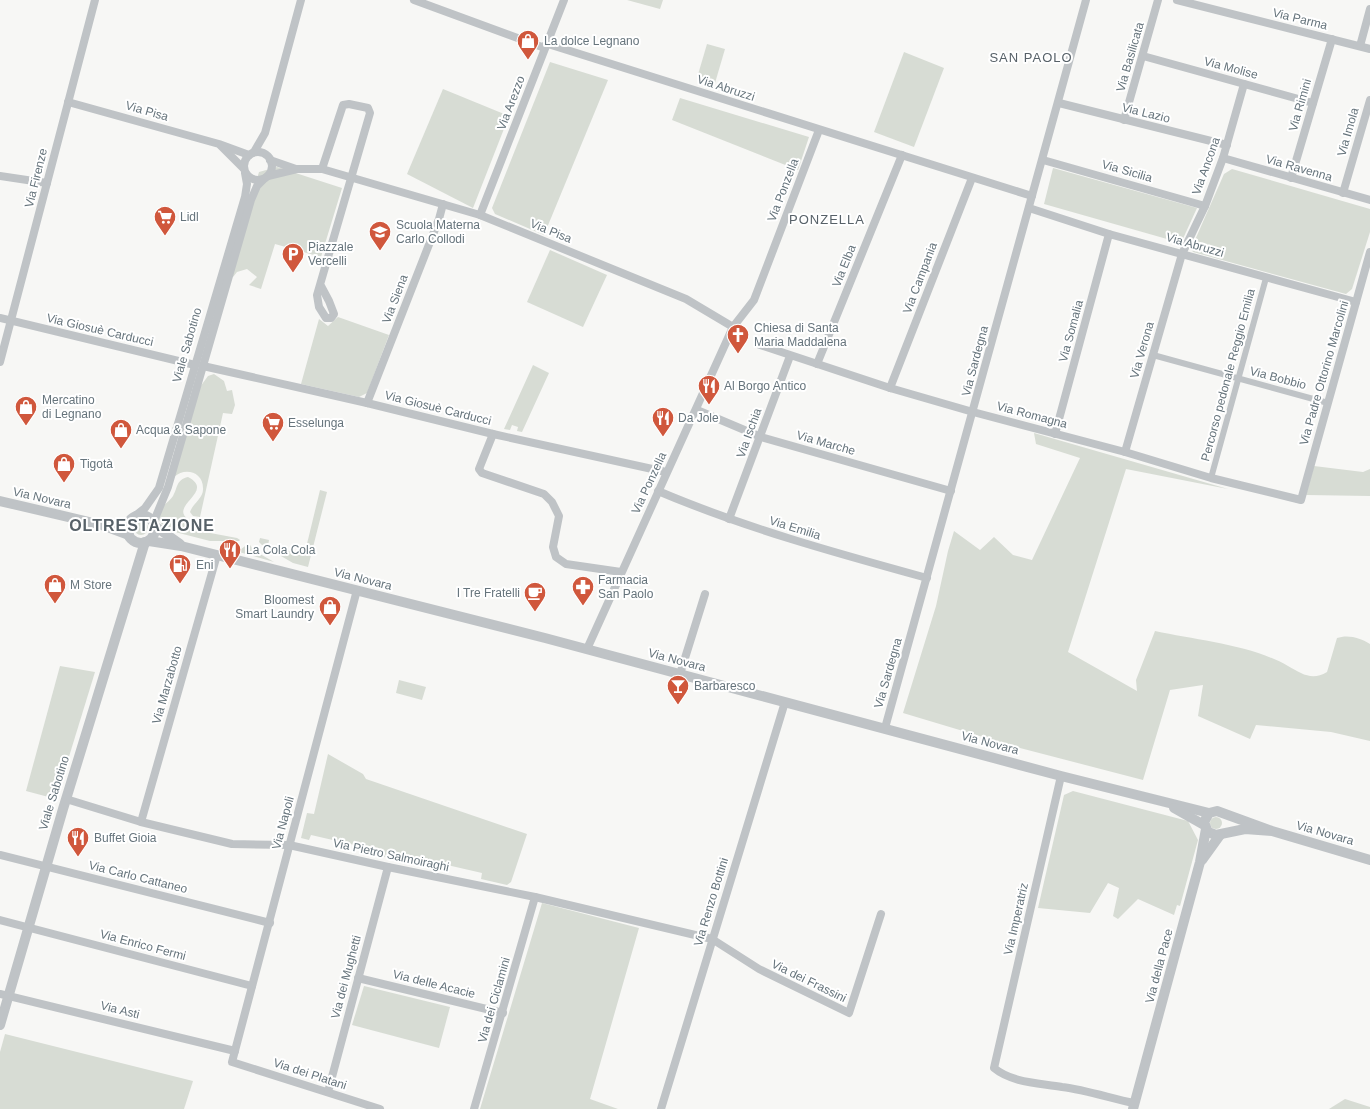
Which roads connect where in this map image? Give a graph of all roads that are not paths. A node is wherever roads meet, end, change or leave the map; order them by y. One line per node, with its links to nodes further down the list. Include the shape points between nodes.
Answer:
1 (95, 0): 16 (street, Via Firenze)
2 (301, 0): 21 (street)
3 (415, 0): 10 (street, Via Abruzzi, via 542,47)
4 (564, 0): 10 (street, Via Arezzo)
5 (1086, 0): 17 (street, Via Sardegna)
6 (1158, 0): 13 (street, Via Basilicata)
7 (1177, 0): 9 (street, Via Parma)
8 (1370, 9): 11 (street)
9 (1332, 39): 11 (street, Via Parma); 18 (street, Via Rimini)
10 (548, 44): 20 (street, Via Abruzzi); 44 (street, Via Arezzo)
11 (1360, 46): 12 (street, Via Parma)
12 (1370, 49)
13 (1143, 56): 14 (street, Via Molise); 19 (street, Via Basilicata)
14 (1244, 84): 18 (street, Via Molise); 23 (street, Via Ancona)
15 (1370, 100): 38 (street, Via Imola)
16 (68, 102): 22 (street, Via Pisa); 37 (street, Via Firenze)
17 (1059, 103): 19 (street, Via Lazio); 28 (street, Via Sardegna)
18 (1313, 103): 36 (street, Via Rimini)
19 (1124, 120): 23 (street, Via Lazio)
20 (819, 130): 25 (street, Via Abruzzi); 53 (street, Via Ponzella, via 754,300)
21 (265, 133): 24 (street); 26 (street)
22 (219, 144): 24 (street, Via Pisa); 31 (street, Via Pisa)
23 (1227, 145): 27 (street, Via Ancona)
24 (251, 154): 26 (street, via 259,151); 31 (street, via 244,163)
25 (902, 155): 35 (street, Via Abruzzi); 58 (street, Via Elba)
26 (268, 157): 29 (street, Via Pisa); 33 (street, via 272,168)
27 (1223, 158): 36 (street, Via Ravenna); 42 (street, Via Ancona)
28 (1043, 160): 39 (street, Via Sardegna); 42 (street, Via Sicilia)
29 (297, 169): 30 (street, Via Pisa); 33 (street, Via Pisa)
30 (322, 169): 34 (street, Via Pisa); 34 (street, via 343,105 368,108 370,113)
31 (244, 171): 33 (street, via 251,179); 59 (street, Viale Sabotino, via 247,184 245,197)
32 (0, 176): 37 (street)
33 (266, 178): 59 (street, Viale Sabotino, via 257,186 251,200)
34 (351, 178): 41 (street, Via Pisa); 49 (street)
35 (972, 178): 39 (street, Via Abruzzi); 61 (street, Via Campania)
36 (1291, 178): 38 (street, Via Ravenna)
37 (47, 184): 52 (street, Via Firenze)
38 (1343, 193): 40 (street, Via Ravenna)
39 (1032, 196): 43 (street, Via Sardegna)
40 (1370, 200)
41 (443, 204): 44 (street, Via Pisa); 62 (street, Via Siena, via 440,219)
42 (1205, 206): 47 (street, Via Ancona)
43 (1029, 208): 45 (street, Via Abruzzi); 65 (street, Via Sardegna)
44 (480, 215): 53 (street, Via Pisa, via 686,300)
45 (1109, 234): 47 (street, Via Abruzzi); 67 (street, Via Somalia)
46 (1370, 252): 50 (street, Via Padre Ottorino Marcolini)
47 (1182, 254): 48 (street, Via Abruzzi); 55 (street, Via Verona)
48 (1266, 278): 50 (street, Via Abruzzi); 60 (street, Percorso pedonale Reggio Emilia)
49 (320, 286)
50 (1356, 302): 63 (street, Via Padre Ottorino Marcolini)
51 (0, 318): 52 (street, Via Giosuè Carducci)
52 (12, 321): 57 (street, Via Firenze); 59 (street, Via Giosuè Carducci)
53 (733, 327): 64 (street, Via Ponzella)
54 (760, 345): 56 (street, Via Romagna)
55 (1153, 355): 60 (street, Via Bobbio); 69 (street, Via Verona)
56 (790, 356): 58 (street, Via Romagna); 68 (street, Via Ischia)
57 (0, 362)
58 (817, 364): 61 (street, Via Romagna)
59 (199, 365): 62 (street, Via Giosuè Carducci); 76 (street, Viale Sabotino, via 159,488 149,504); 78 (street, Viale Sabotino, via 168,487 158,507)
60 (1238, 378): 63 (street, Via Bobbio); 71 (street, Percorso pedonale Reggio Emilia)
61 (890, 388): 65 (street, Via Romagna)
62 (367, 403): 66 (street, Via Giosuè Carducci)
63 (1328, 403): 74 (street, Via Padre Ottorino Marcolini)
64 (697, 410): 68 (street, Via Marche); 70 (street, Via Ponzella)
65 (977, 413): 67 (street, Via Romagna); 73 (street, Via Sardegna)
66 (493, 434): 70 (street, Via Giosuè Carducci); 85 (street, via 479,469 482,473 544,494 552,502 559,516 553,547 556,557 566,564)
67 (1055, 434): 69 (street, Via Romagna)
68 (761, 437): 73 (street, Via Marche); 77 (street, Via Ischia)
69 (1125, 452): 71 (street, Via Romagna)
70 (666, 472): 72 (street, Via Ponzella)
71 (1211, 478): 74 (street, Via Romagna)
72 (658, 491): 77 (street, Via Emilia); 85 (street, Via Ponzella)
73 (951, 491): 86 (street, Via Sardegna)
74 (1301, 500)
75 (0, 501): 79 (street, Via Novara)
76 (133, 517): 78 (street, via 143,514); 79 (street, Via Novara); 80 (street, via 127,526)
77 (729, 519): 86 (street, Via Emilia, via 789,540)
78 (155, 524): 81 (street, via 154,535); 82 (street, Via Novara)
79 (102, 525): 80 (street, Via Novara)
80 (131, 537): 81 (street); 84 (street, Viale Sabotino)
81 (147, 542): 82 (street, Via Novara); 84 (street, Viale Sabotino)
82 (181, 546): 83 (street, Via Novara)
83 (216, 555): 87 (street, Via Novara); 98 (street, Via Marzabotto)
84 (136, 570): 94 (street, Viale Sabotino)
85 (621, 572): 89 (street, Via Ponzella)
86 (927, 578): 92 (street, Via Sardegna)
87 (357, 590): 89 (street, Via Novara); 102 (street, Via Napoli)
88 (706, 594): 90 (street)
89 (587, 649): 90 (street, Via Novara)
90 (680, 674): 91 (street, Via Novara)
91 (785, 702): 92 (street, Via Novara); 113 (street, Via Renzo Bottini)
92 (885, 728): 93 (street, Via Novara)
93 (1061, 776): 95 (street, Via Novara); 122 (street, Via Imperatriz, via 994,1068 1000,1073 1037,1084 1062,1087)
94 (66, 799): 98 (street, Via Pietro Salmoiraghi); 106 (street, Viale Sabotino)
95 (1165, 803): 96 (street, Via Novara); 99 (street, Via Novara)
96 (1209, 813): 97 (street, Via Novara, via 1217,811); 99 (street, via 1205,818)
97 (1225, 814): 100 (street, Via Novara); 101 (street, via 1228,826)
98 (141, 822): 102 (street, Via Pietro Salmoiraghi, via 232,844)
99 (1205, 827): 101 (street, Via Novara, via 1212,835); 105 (street, Via della Pace)
100 (1272, 831): 101 (street, Via Novara, via 1245,829); 104 (street, Via Novara)
101 (1222, 834): 105 (street)
102 (289, 845): 107 (street, Via Pietro Salmoiraghi); 111 (street, Via Napoli)
103 (0, 854): 106 (street, Via Carlo Cattaneo)
104 (1370, 860)
105 (1200, 862): 122 (street, Via della Pace)
106 (46, 867): 111 (street, Via Carlo Cattaneo); 112 (street, Viale Sabotino)
107 (388, 867): 108 (street, Via Pietro Salmoiraghi); 114 (street, Via dei Mughetti)
108 (535, 897): 113 (street, Via Pietro Salmoiraghi); 117 (street, Via dei Ciclamini)
109 (881, 914): 113 (street, Via dei Frassini, via 848,1013 759,969)
110 (0, 920): 112 (street, Via Enrico Fermi)
111 (270, 923): 115 (street, Via Napoli)
112 (27, 927): 115 (street, Via Enrico Fermi); 116 (street, Viale Sabotino)
113 (712, 940): 125 (street, Via Renzo Bottini)
114 (358, 978): 117 (street, Via delle Acacie); 121 (street, Via dei Mughetti)
115 (252, 986): 119 (street, Via Napoli)
116 (4, 995): 118 (street, Viale Sabotino); 119 (street, Via Asti)
117 (503, 1013): 124 (street, Via dei Ciclamini)
118 (0, 1025)
119 (235, 1050): 120 (street, Via Napoli)
120 (232, 1062): 121 (street, Via dei Platani)
121 (328, 1092): 123 (street, Via dei Platani)
122 (1134, 1106)
123 (375, 1108)
124 (474, 1109)
125 (661, 1109)

